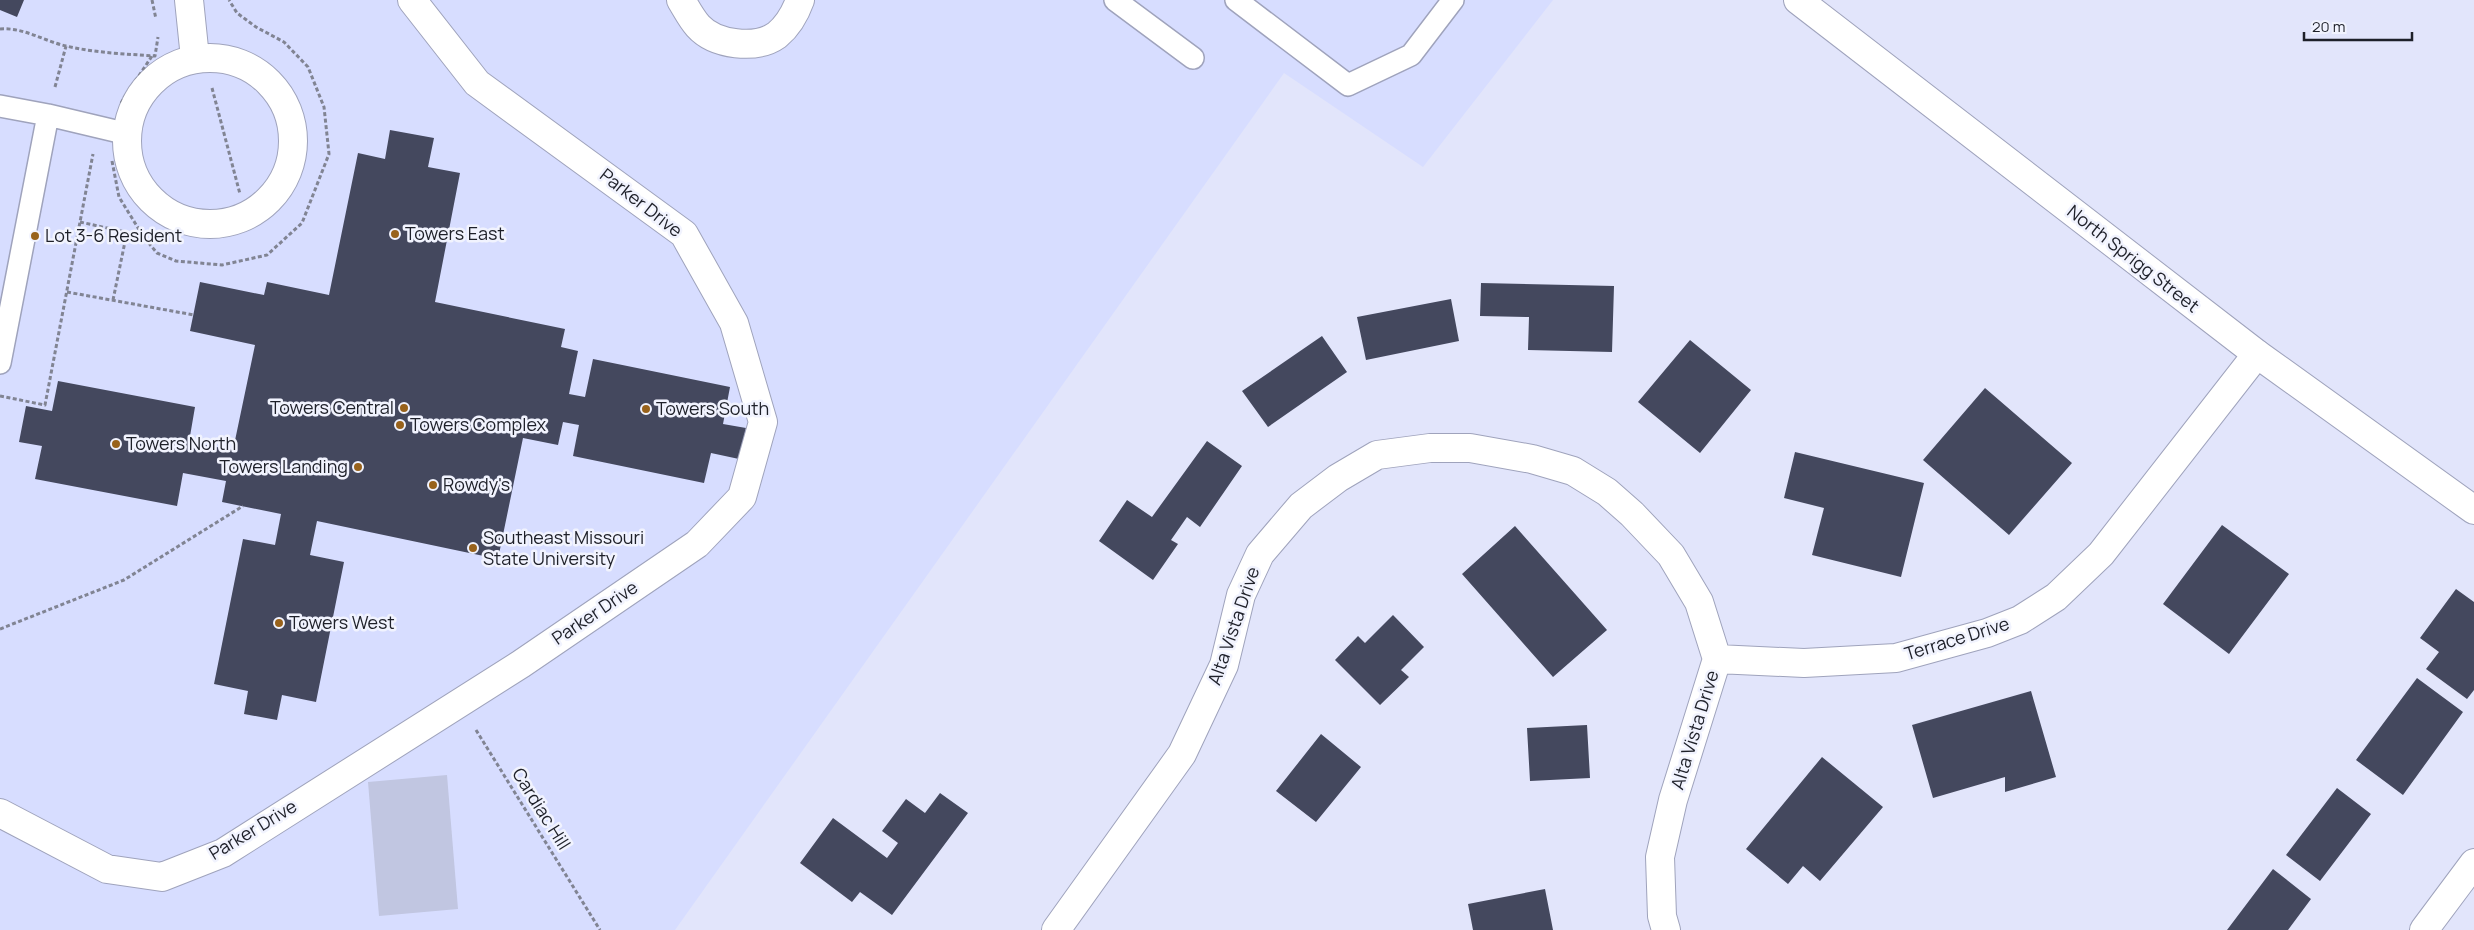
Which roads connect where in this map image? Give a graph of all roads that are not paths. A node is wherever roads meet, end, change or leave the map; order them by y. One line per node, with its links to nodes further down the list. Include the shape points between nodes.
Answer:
1 (189, 0): 9 (street)
2 (412, 0): 18 (street, Parker Drive, via 477,83 684,234 734,323 763,422 742,497 696,544 520,664 223,853 162,877 107,869)
3 (681, 0): 4 (street, via 705,31 725,42 754,43 776,36 795,16)
4 (800, 0)
5 (1115, 0): 10 (lane)
6 (1236, 0): 7 (lane, via 1348,85 1411,55)
7 (1453, 0)
8 (1798, 0): 14 (street, North Sprigg Street)
9 (195, 58): 13 (street, via 172,67 149,85 134,108); 13 (street, via 223,58 249,66 271,83 286,106 293,133 291,160 280,185 262,206 238,220 211,224 184,220 159,207 141,186 130,161)
10 (1193, 58)
11 (0, 106): 12 (lane)
12 (48, 115): 13 (lane); 15 (lane)
13 (128, 134)
14 (2257, 354): 16 (street, North Sprigg Street); 17 (street, Terrace Drive, via 2101,554 2056,597 2020,620 1987,634 1896,658 1804,663)
15 (0, 363)
16 (2474, 510)
17 (1717, 659): 20 (street, Alta Vista Drive, via 1699,602 1671,556 1626,508 1573,471 1532,459 1470,448 1430,448 1377,455 1338,478 1301,506 1260,554 1241,595 1224,665 1182,754); 21 (street, Alta Vista Drive, via 1673,800 1660,857 1662,916)
18 (0, 813)
19 (2474, 863): 22 (street)
20 (1056, 930)
21 (1666, 930)
22 (2424, 930)

